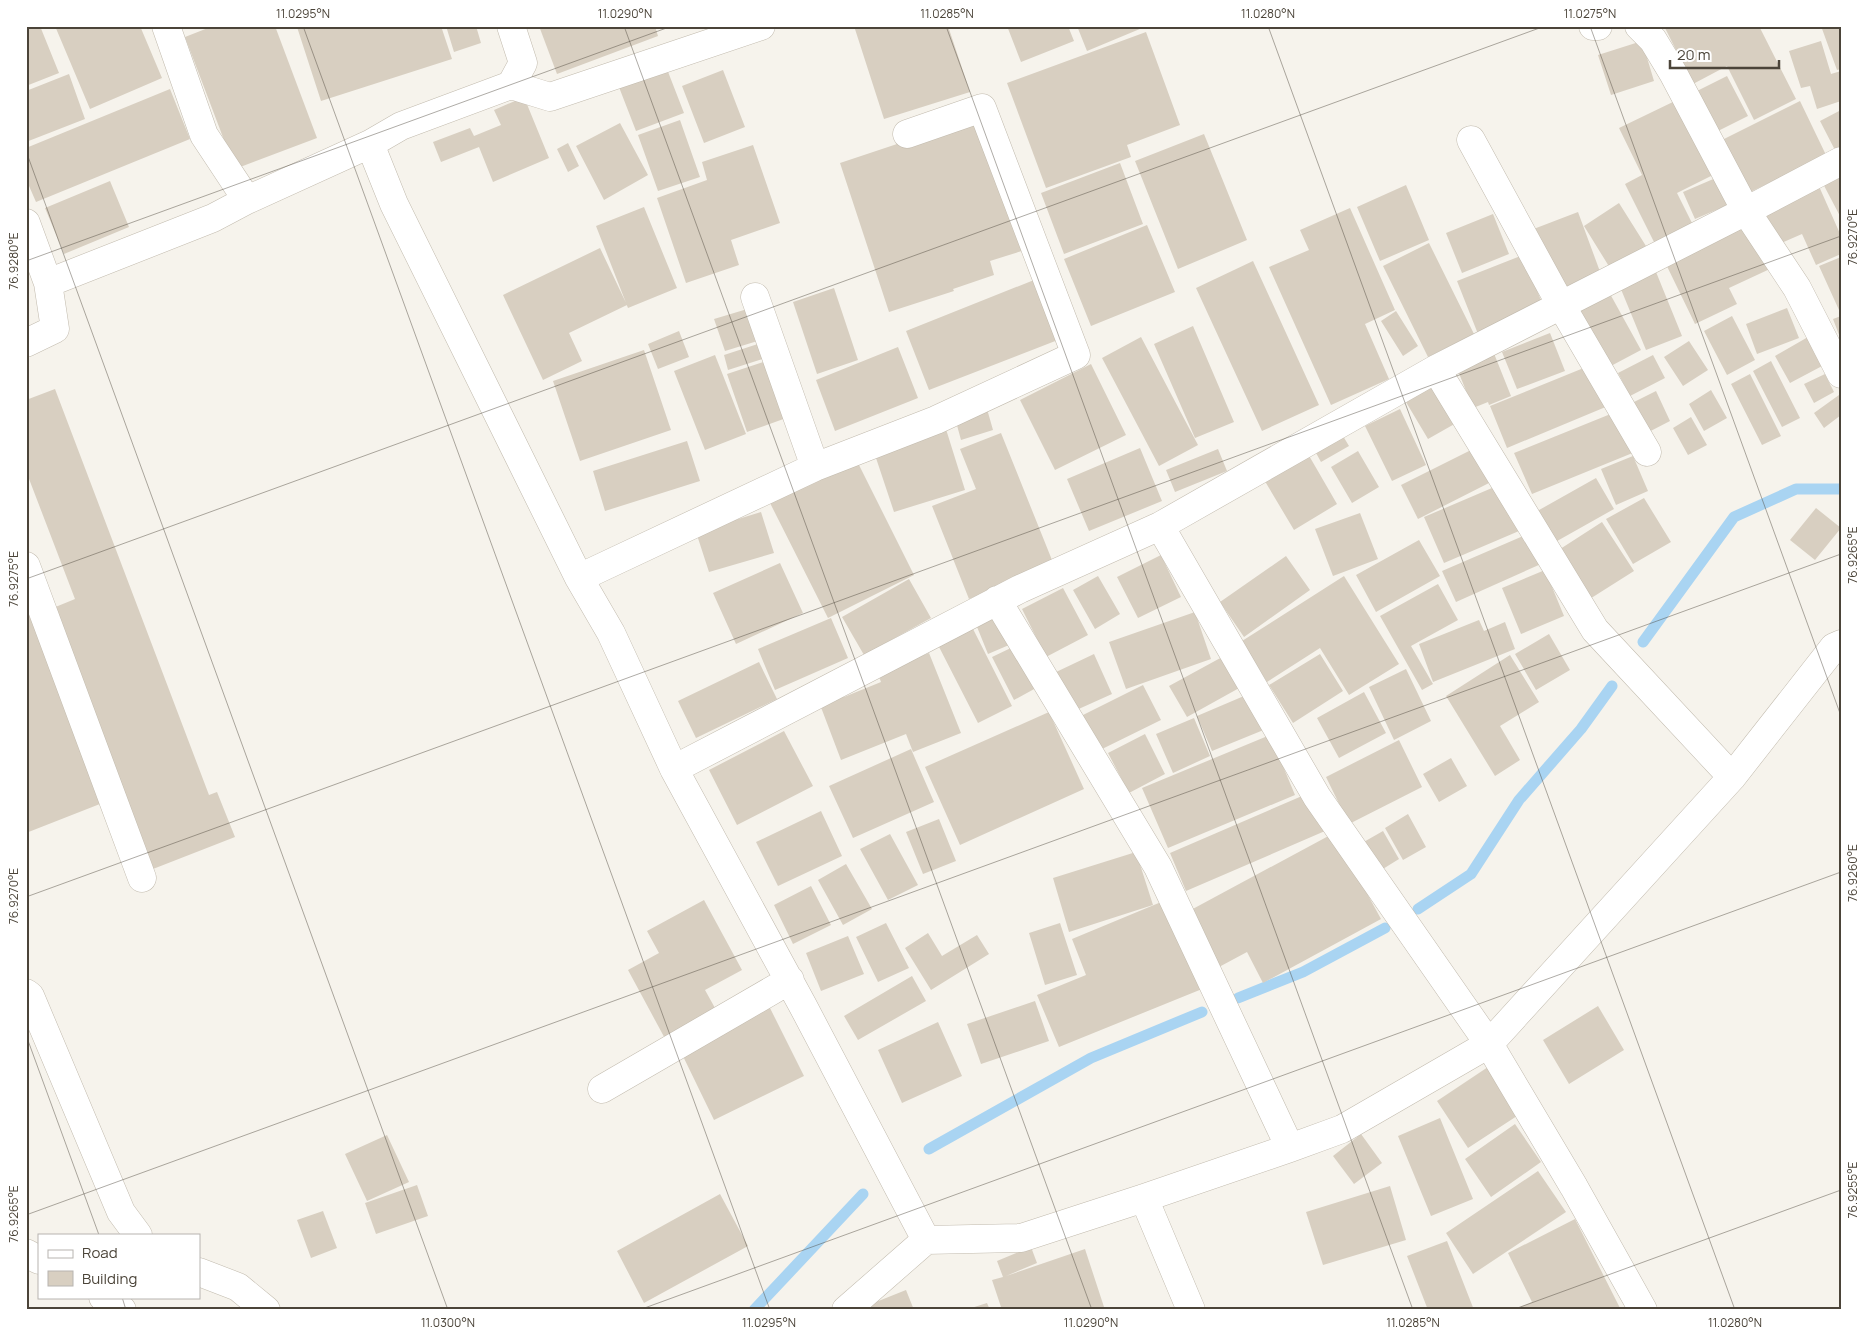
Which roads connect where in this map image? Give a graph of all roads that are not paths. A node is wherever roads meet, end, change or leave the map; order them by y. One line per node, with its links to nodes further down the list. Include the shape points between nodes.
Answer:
1 (166, 26): 12 (street, via 204,135)
2 (511, 26): 7 (street, via 523,63)
3 (761, 26): 7 (street, via 550,97)
4 (1593, 26): 5 (street)
5 (1598, 26)
6 (1639, 26): 13 (street, via 1653,40 1673,73)
7 (511, 86): 10 (street, via 401,126)
8 (907, 134): 22 (street, via 982,108 1076,355 936,420)
9 (1471, 140): 17 (street)
10 (370, 144): 12 (street); 25 (street, via 394,204)
11 (1841, 161): 13 (street)
12 (247, 200): 15 (street, via 213,218)
13 (1746, 211): 17 (street); 20 (street, via 1797,288)
14 (26, 223): 15 (street)
15 (48, 283): 18 (street, via 55,330)
16 (755, 297): 22 (street)
17 (1561, 305): 19 (street); 21 (street)
18 (26, 343)
19 (1436, 369): 23 (street); 29 (street, via 1594,630)
20 (1841, 374)
21 (1647, 452)
22 (815, 467): 25 (street)
23 (1160, 526): 26 (street); 33 (street, via 1318,797)
24 (26, 566): 30 (street)
25 (579, 578): 28 (street, via 611,633)
26 (997, 600): 28 (street); 35 (street, via 1158,867)
27 (1841, 644): 29 (street, via 1834,647)
28 (674, 769): 31 (street)
29 (1732, 777): 33 (street)
30 (142, 878)
31 (790, 980): 34 (street); 38 (street)
32 (26, 993): 37 (street, via 121,1212)
33 (1489, 1044): 35 (street, via 1342,1129); 47 (street)
34 (602, 1088)
35 (1290, 1148): 36 (street)
36 (1144, 1198): 38 (street, via 1020,1238); 46 (street)
37 (137, 1234)
38 (926, 1240): 45 (street)
39 (26, 1253): 40 (street)
40 (38, 1259)
41 (200, 1272): 44 (street, via 238,1287)
42 (104, 1298): 43 (street)
43 (122, 1310)
44 (266, 1310)
45 (846, 1310)
46 (1191, 1310)
47 (1643, 1310)

